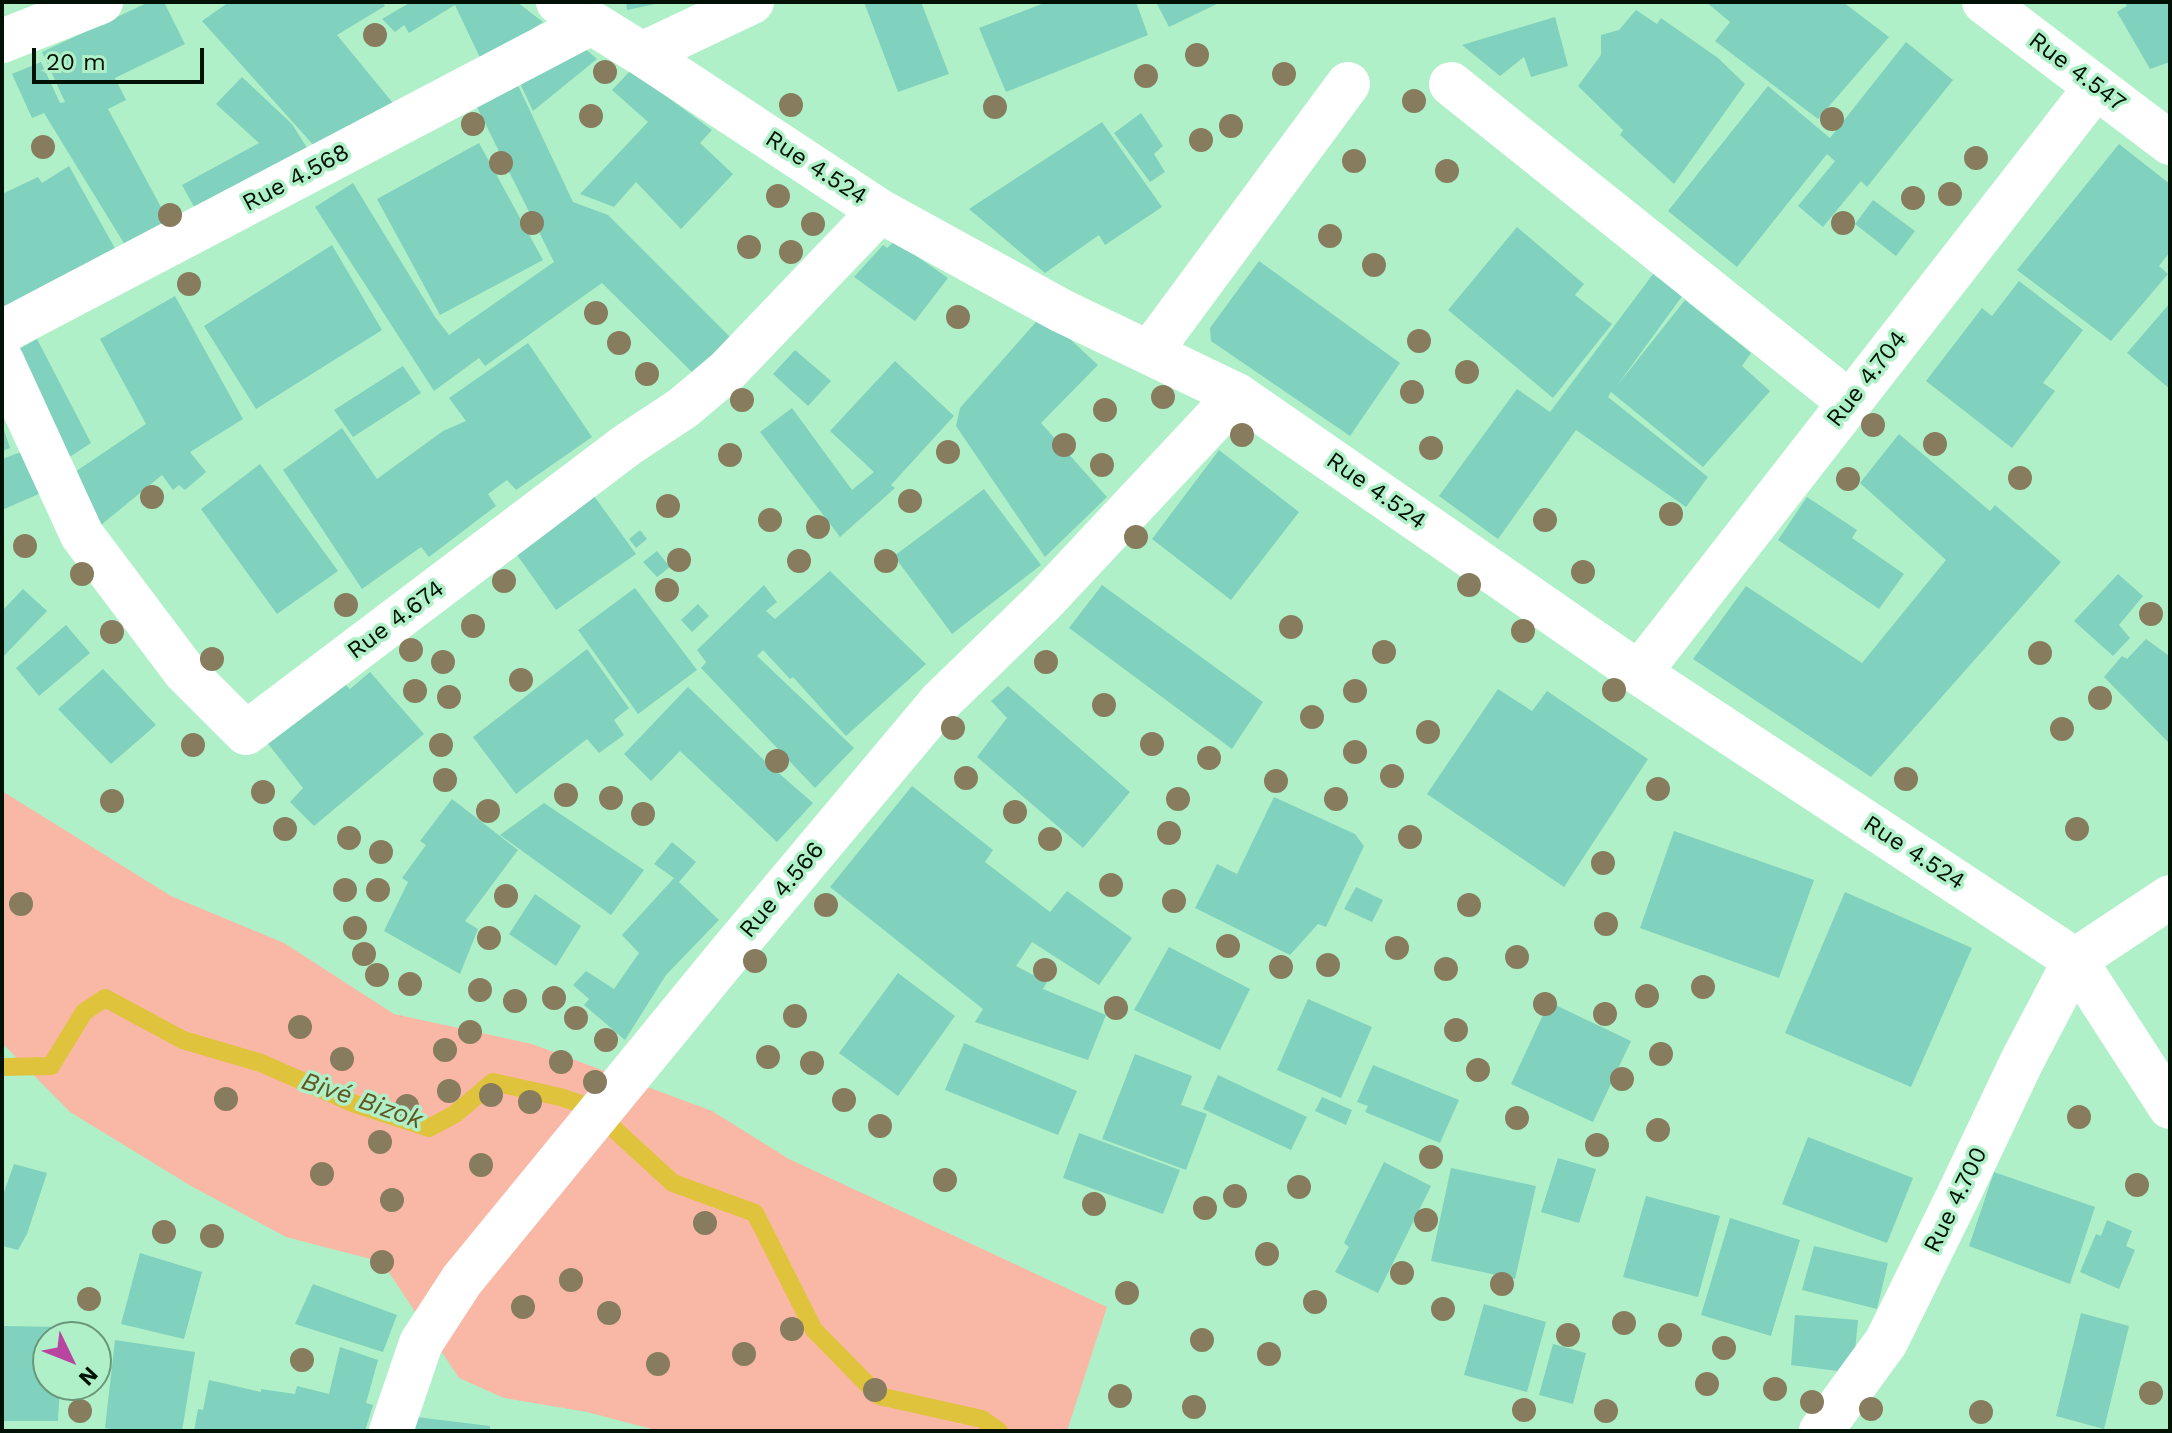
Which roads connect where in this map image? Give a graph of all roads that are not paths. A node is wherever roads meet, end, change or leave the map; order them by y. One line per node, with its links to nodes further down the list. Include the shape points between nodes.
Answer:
1 (101, 2): 5 (street)
2 (752, 2): 6 (street)
3 (1984, 2): 9 (street, Rue 4.547)
4 (574, 12): 6 (street, Rue 4.524); 12 (street, Rue 4.568)
5 (2, 41)
6 (642, 54): 11 (street, Rue 4.524)
7 (1348, 84): 13 (street)
8 (1451, 84): 16 (street)
9 (2096, 87): 10 (street, Rue 4.547); 16 (street, Rue 4.704)
10 (2170, 143)
11 (880, 211): 13 (street, Rue 4.524, via 1062,311); 14 (street, Rue 4.674, via 728,370 683,408 246,733 185,672 82,535)
12 (2, 332)
13 (1150, 352): 15 (street, Rue 4.524)
14 (2, 361)
15 (1237, 395): 17 (street, Rue 4.524); 21 (street, Rue 4.566, via 1043,602 941,701 471,1267 421,1343)
16 (1849, 402): 17 (street, Rue 4.704)
17 (1639, 673): 19 (street, Rue 4.524)
18 (2170, 897): 19 (street)
19 (2075, 960): 20 (street); 22 (street, Rue 4.700, via 1886,1342)
20 (2170, 1107)
21 (391, 1431)
22 (1821, 1431)

